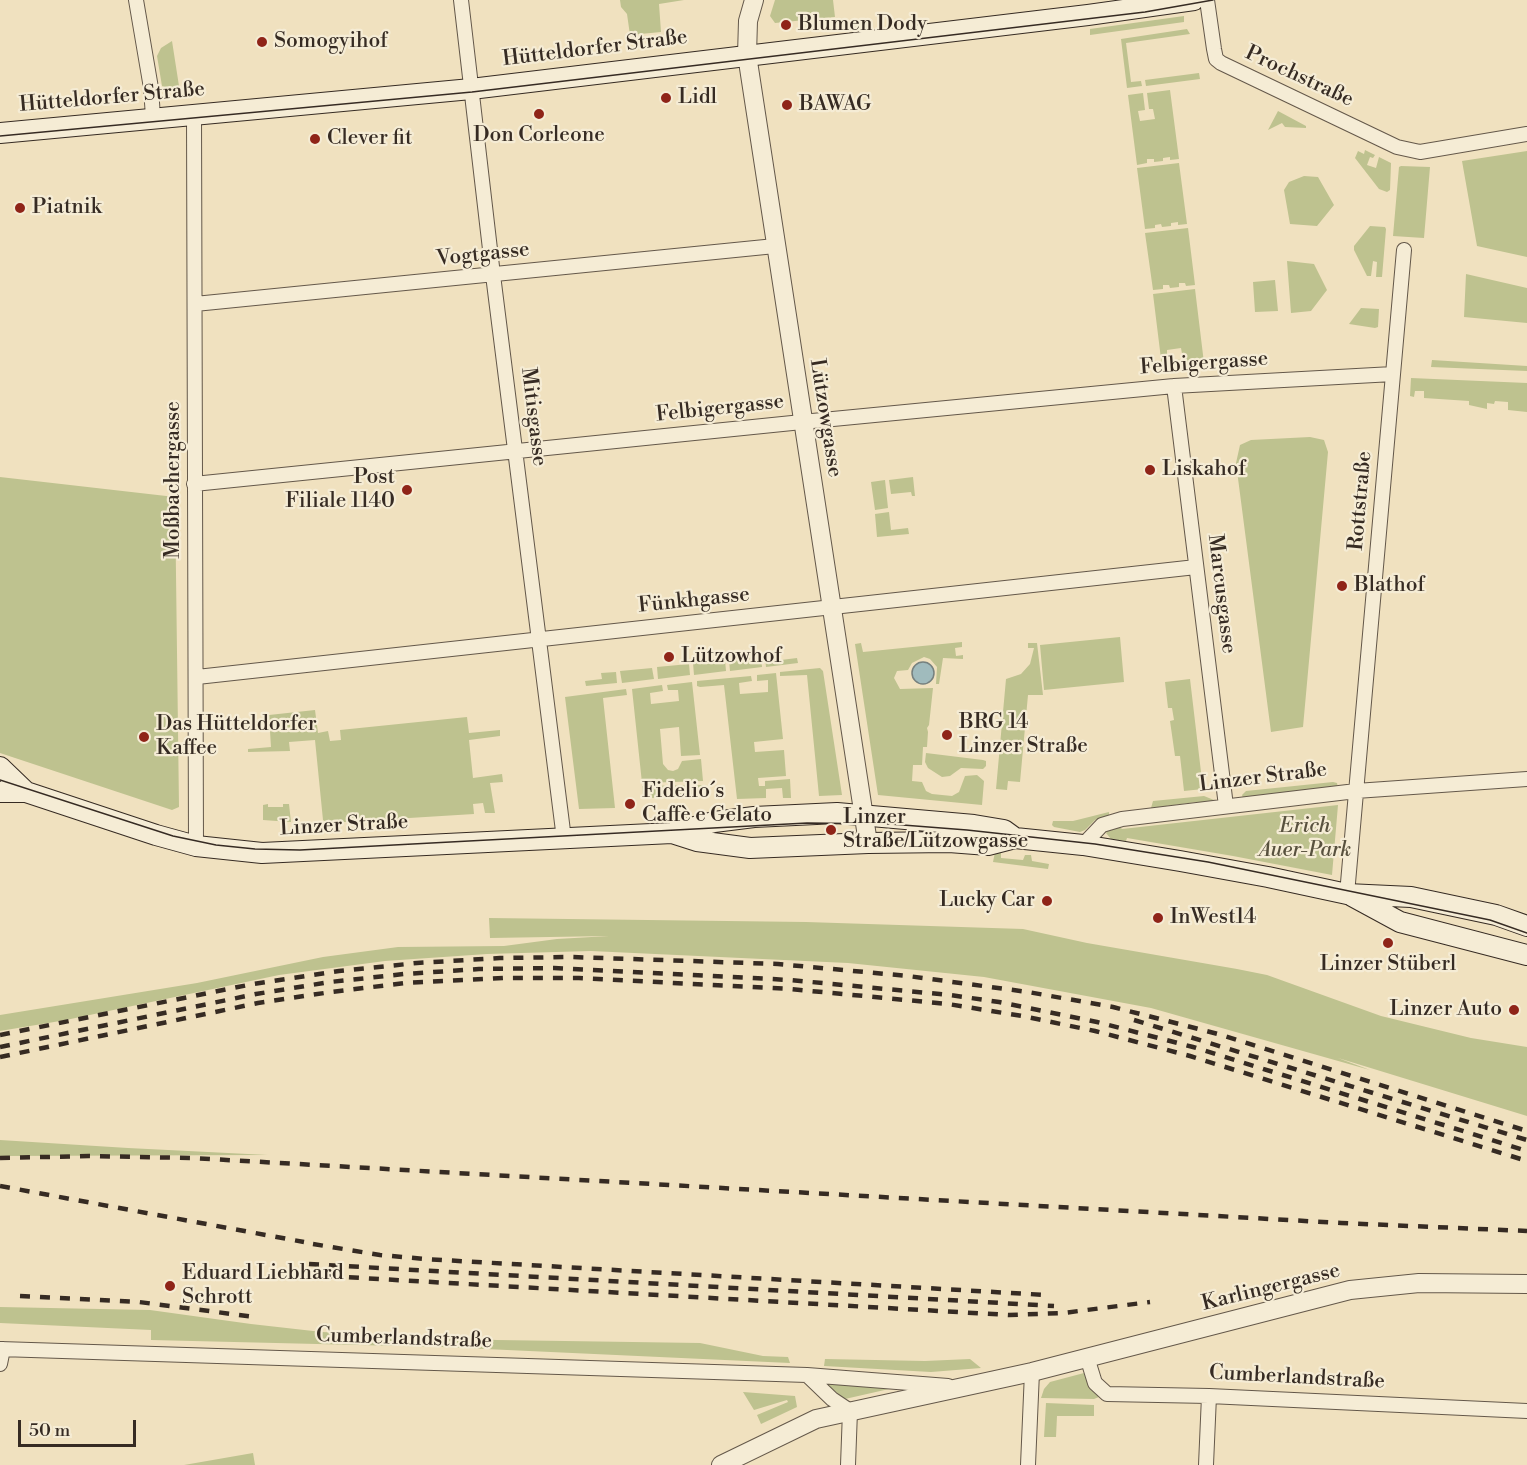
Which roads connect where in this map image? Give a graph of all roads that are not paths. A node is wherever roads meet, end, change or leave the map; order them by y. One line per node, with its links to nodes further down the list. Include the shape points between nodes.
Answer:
1 (136, 0): 10 (street, via 152,88)
2 (461, 0): 8 (street, Mitisgasse)
3 (754, 0): 7 (street, Lützowgasse, via 748,21)
4 (1194, 0): 6 (main road, Hütteldorfer Straße)
5 (1207, 0): 12 (street, Prochstraße, via 1214,49 1221,63 1397,147 1420,152)
6 (1117, 6): 7 (main road, Hütteldorfer Straße)
7 (747, 55): 8 (main road, Hütteldorfer Straße); 13 (street, Lützowgasse)
8 (471, 89): 9 (main road, Hütteldorfer Straße); 15 (street, Mitisgasse)
9 (194, 114): 10 (main road, Hütteldorfer Straße); 16 (street, Moßbachergasse)
10 (153, 117): 11 (main road, Hütteldorfer Straße)
11 (0, 132)
12 (1527, 134)
13 (775, 246): 15 (street, Vogtgasse); 19 (street, Lützowgasse)
14 (1404, 250): 17 (street, Rottstraße)
15 (493, 275): 16 (street, Vogtgasse); 20 (street, Mitisgasse)
16 (195, 304): 21 (street, Moßbachergasse)
17 (1394, 374): 18 (street, Felbigergasse); 28 (street, Rottstraße)
18 (1174, 386): 19 (street, Felbigergasse); 22 (street, Marcusgasse)
19 (802, 422): 20 (street, Felbigergasse); 23 (street, Lützowgasse)
20 (516, 450): 21 (street, Felbigergasse); 24 (street, Mitisgasse)
21 (194, 484): 25 (street, Moßbachergasse)
22 (1196, 567): 23 (street, Fünkhgasse); 31 (street, Marcusgasse)
23 (831, 608): 24 (street, Fünkhgasse); 32 (street, Lützowgasse)
24 (539, 639): 25 (street, Fünkhgasse); 35 (street, Mitisgasse)
25 (197, 677): 38 (street, Moßbachergasse)
26 (0, 767): 30 (main road, Linzer Straße)
27 (1527, 779): 28 (street)
28 (1356, 791): 31 (street, Linzer Straße); 39 (street, Linzer Straße)
29 (0, 792): 30 (main road, Linzer Straße)
30 (26, 792): 38 (main road, Linzer Straße)
31 (1226, 806): 37 (street, Linzer Straße, via 1109,821)
32 (863, 814): 33 (main road, Linzer Straße, via 754,817); 34 (main road, Linzer Straße, via 974,825 1004,830); 36 (street, Lützowgasse)
33 (672, 833): 35 (main road, Linzer Straße); 36 (main road, Linzer Straße, via 697,842 750,848)
34 (1015, 837): 36 (main road, Linzer Straße, via 988,845); 37 (main road, Linzer Straße)
35 (564, 839): 38 (main road, Linzer Straße, via 277,854)
36 (868, 843)
37 (1083, 845): 39 (main road, Linzer Straße)
38 (196, 846)
39 (1347, 894): 40 (main road, Linzer Straße, via 1411,897 1496,915); 41 (main road, Linzer Straße, via 1400,922)
40 (1527, 926)
41 (1527, 955)
42 (1527, 1284): 44 (street, Karlingergasse, via 1419,1283 1350,1290)
43 (2, 1349): 45 (street); 47 (street, Cumberlandstraße)
44 (1087, 1357): 46 (street, Karlingergasse); 49 (street, Cumberlandstraße, via 1095,1383 1107,1394)
45 (0, 1364)
46 (1032, 1372): 48 (street, Cumberlandstraße); 54 (street)
47 (807, 1375): 48 (street, Cumberlandstraße); 50 (street)
48 (966, 1387): 50 (street, Cumberlandstraße)
49 (1209, 1396): 51 (street, Cumberlandstraße); 55 (street)
50 (850, 1411): 52 (street, Cumberlandstraße, via 816,1419); 53 (street)
51 (1527, 1412)
52 (721, 1465)
53 (848, 1465)
54 (1028, 1465)
55 (1206, 1465)

